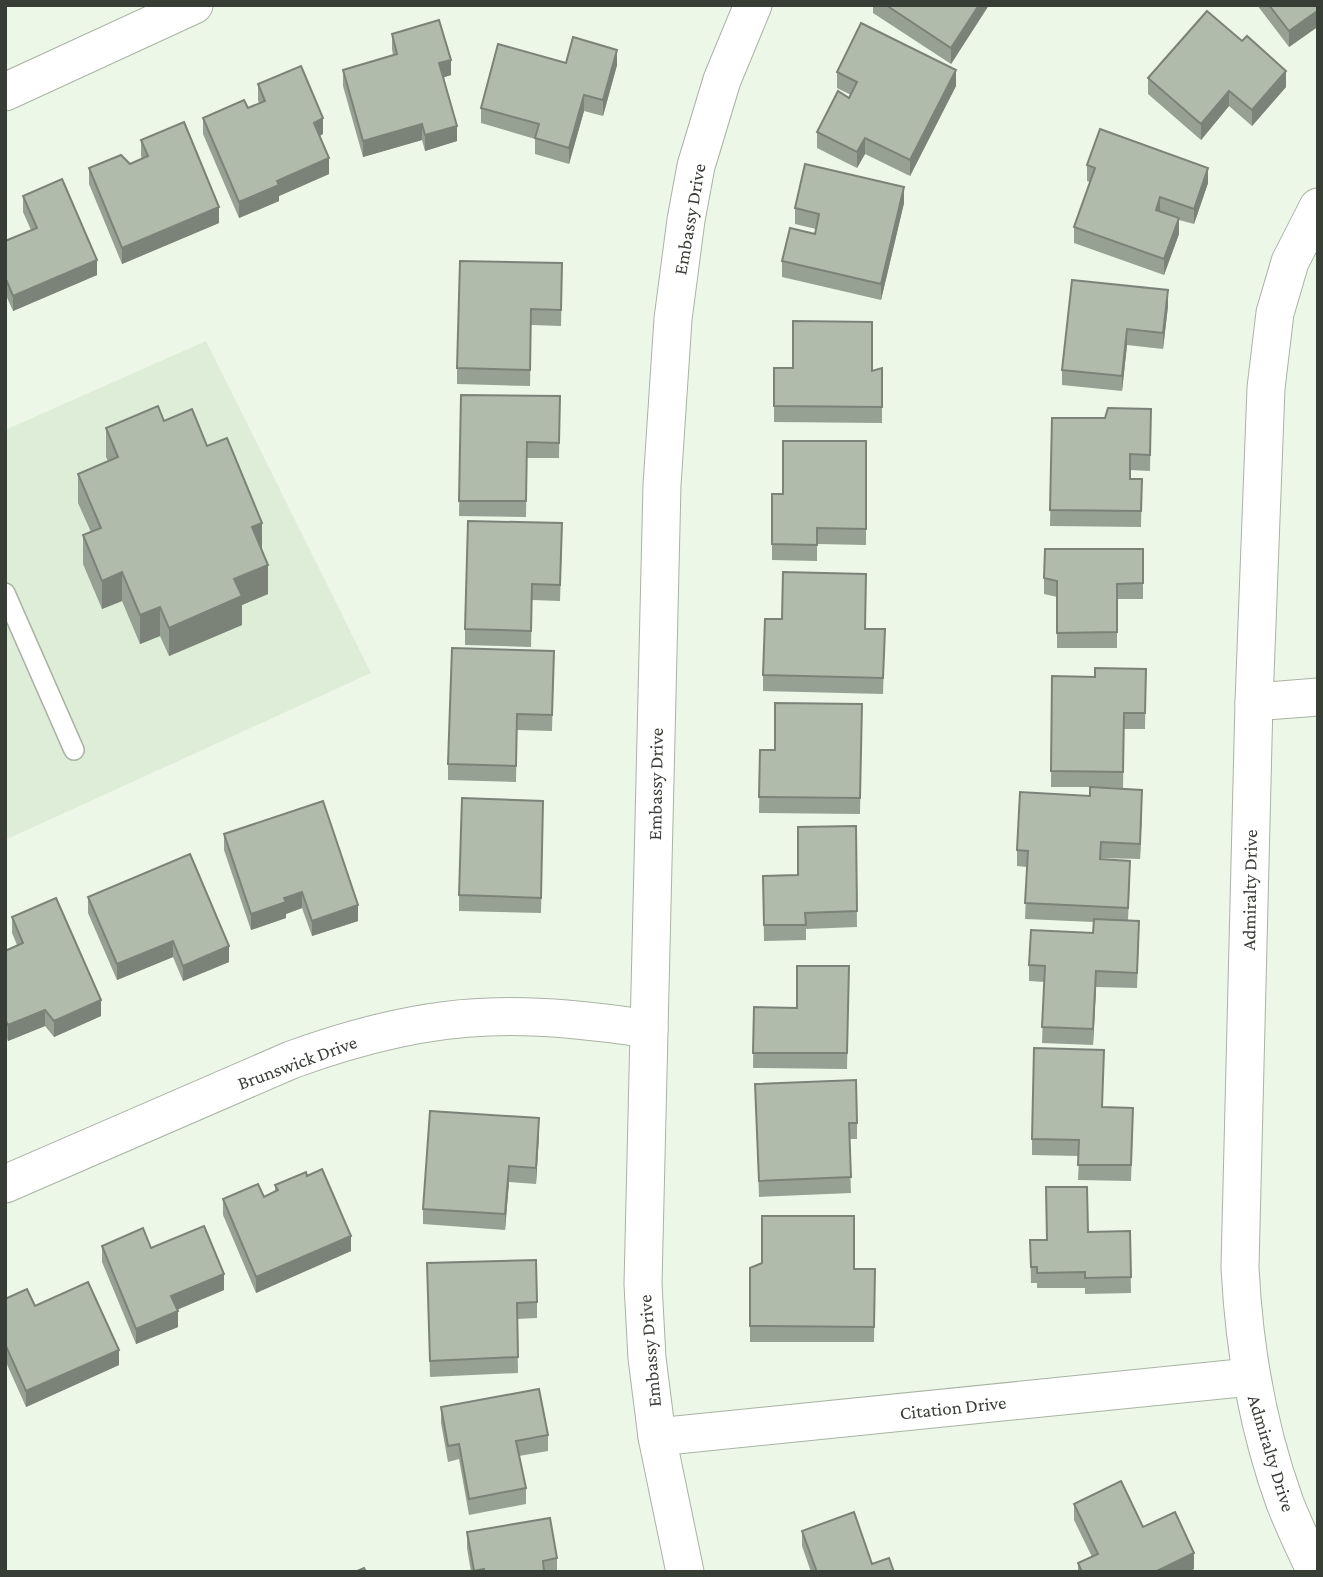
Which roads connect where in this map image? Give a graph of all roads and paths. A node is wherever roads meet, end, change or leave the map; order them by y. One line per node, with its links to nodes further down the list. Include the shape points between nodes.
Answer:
1 (194, 5): 3 (street)
2 (753, 5): 9 (street, Embassy Drive, via 722,80 696,166 673,319 662,485)
3 (5, 92)
4 (1318, 206): 7 (street, Admiralty Drive, via 1290,262 1275,313 1266,388)
5 (5, 593): 8 (lane)
6 (1318, 697): 7 (street)
7 (1254, 702): 11 (street, Admiralty Drive, via 1240,1267)
8 (74, 750)
9 (649, 1029): 10 (street, Brunswick Drive, via 577,1019 488,1017 404,1028 329,1046); 12 (street, Embassy Drive, via 643,1284)
10 (5, 1184)
11 (1250, 1377): 12 (street, Citation Drive); 14 (street, Admiralty Drive, via 1286,1504)
12 (657, 1437): 13 (street, Embassy Drive)
13 (685, 1572)
14 (1315, 1572)

